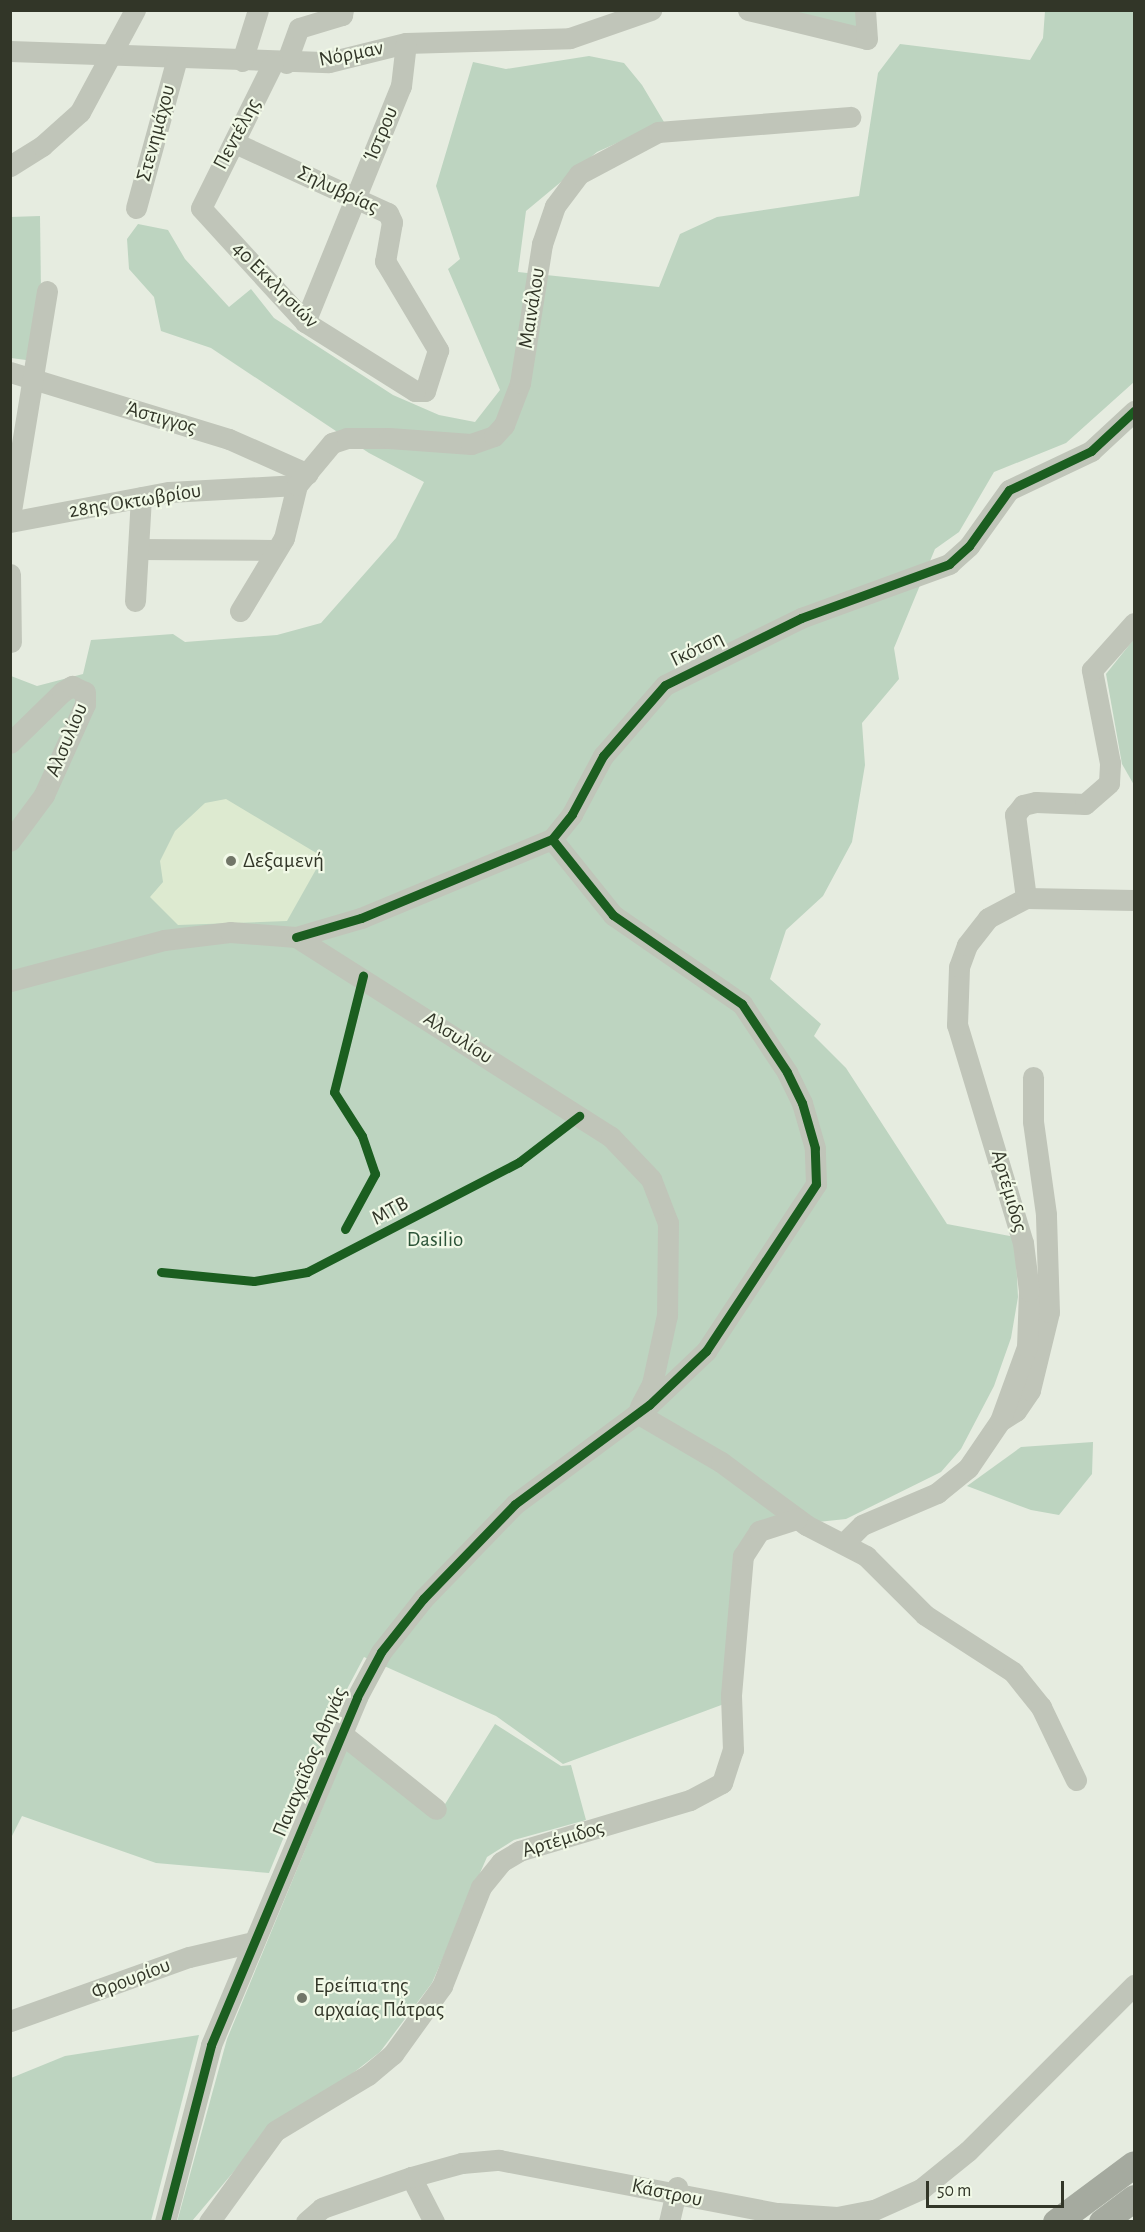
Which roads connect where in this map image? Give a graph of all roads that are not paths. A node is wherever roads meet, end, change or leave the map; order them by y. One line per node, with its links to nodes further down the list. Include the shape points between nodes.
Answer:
1 (135, 10): 9 (street)
2 (258, 10): 11 (street)
3 (651, 10): 7 (street, Νόρμαν, via 570,38)
4 (748, 10): 5 (street, via 867,39)
5 (865, 10)
6 (347, 12): 12 (street, Πεντέλης, via 299,28)
7 (406, 43): 12 (street, Νόρμαν, via 329,62); 16 (street, Ίστρου, via 401,86)
8 (10, 51): 9 (street, Νόρμαν)
9 (111, 55): 10 (street, Νόρμαν); 15 (street, via 74,118)
10 (177, 58): 11 (street, Νόρμαν); 18 (street, Στενημάχου)
11 (242, 61): 12 (street, Νόρμαν)
12 (280, 63): 14 (street, Πεντέλης)
13 (850, 117): 24 (street, Μαινάλου, via 658,132 579,174 555,206 542,244 520,383 504,426 494,436 471,444 340,440)
14 (235, 143): 16 (street, Σηλυβρίας); 17 (street, Πεντέλης)
15 (10, 166)
16 (354, 196): 20 (street, Ίστρου); 22 (street, Σηλυβρίας, via 391,217 385,261 438,350 428,388)
17 (200, 204): 20 (street, 40 Εκκλησιών)
18 (136, 208)
19 (47, 291): 21 (street)
20 (305, 322): 22 (street, 40 Εκκλησιών)
21 (20, 374): 24 (street, Άστιγγος, via 229,439); 26 (street)
22 (421, 392)
23 (1134, 411): 36 (street, Γκότση, via 1091,451 1009,490 969,546 949,564 801,618 665,684 603,756 572,814)
24 (303, 479): 25 (street, 28ης Οκτωβρίου); 29 (street, Μαινάλου, via 284,538)
25 (141, 497): 27 (street, 28ης Οκτωβρίου); 28 (street)
26 (10, 517)
27 (10, 522)
28 (138, 549): 29 (street); 31 (street)
29 (273, 550): 32 (street, Μαινάλου)
30 (10, 574): 34 (street)
31 (135, 601)
32 (240, 610)
33 (1134, 623): 38 (street, via 1092,670 1110,763 1109,783 1085,804 1036,802 1023,805 1015,815)
34 (11, 642)
35 (10, 743): 37 (street, Αλσυλίου, via 62,692 72,686 85,692 85,704 44,795)
36 (552, 839): 40 (street, Γκότση, via 361,918); 43 (street, Παναχαΐδος Αθηνάς, via 613,915 742,1004 787,1072 815,1148 816,1184 728,1323 684,1374)
37 (10, 841)
38 (1026, 898): 39 (street, Αρτέμιδος); 44 (street, Αρτέμιδος, via 997,910 975,932 959,967 956,992 959,1042 1014,1201 1029,1283 1027,1347)
39 (1134, 900)
40 (296, 937): 41 (street, Αλσυλίου, via 230,932 164,940); 43 (street, Αλσυλίου, via 611,1137 639,1163 665,1212 670,1285 657,1365)
41 (10, 981)
42 (1033, 1077): 44 (street, via 1033,1121 1046,1214 1048,1312 1030,1390 1016,1411)
43 (637, 1413): 45 (street, via 722,1462); 47 (street, Παναχαΐδος Αθηνάς, via 530,1492 446,1574 381,1652)
44 (1000, 1421): 46 (street, Αρτέμιδος, via 958,1478 923,1500 862,1525)
45 (797, 1519): 46 (street); 58 (street, Αρτέμιδος, via 759,1531 743,1556 732,1683 733,1750 722,1783 690,1800 528,1848 501,1862 481,1887 442,1986 393,2054 368,2075 275,2132)
46 (844, 1543): 48 (street, via 873,1562 925,1615 999,1661 1021,1680 1041,1707)
47 (342, 1734): 49 (street); 50 (street, Παναχαΐδος Αθηνάς)
48 (1076, 1780)
49 (436, 1809)
50 (253, 1942): 52 (street, Φρουρίου, via 201,1953); 57 (street, Παναχαΐδος Αθηνάς, via 201,2073)
51 (1134, 1985): 55 (street, Κάστρου, via 968,2151 908,2196 874,2210 818,2217)
52 (10, 2021)
53 (1134, 2164): 62 (main road)
54 (411, 2177): 55 (street, Κάστρου, via 462,2163 499,2160); 59 (street, Κάστρου, via 322,2208); 60 (street)
55 (676, 2192): 61 (street)
56 (1134, 2198): 63 (main road)
57 (165, 2222)
58 (209, 2222)
59 (306, 2222)
60 (434, 2222)
61 (669, 2222)
62 (1056, 2222)
63 (1102, 2222)

